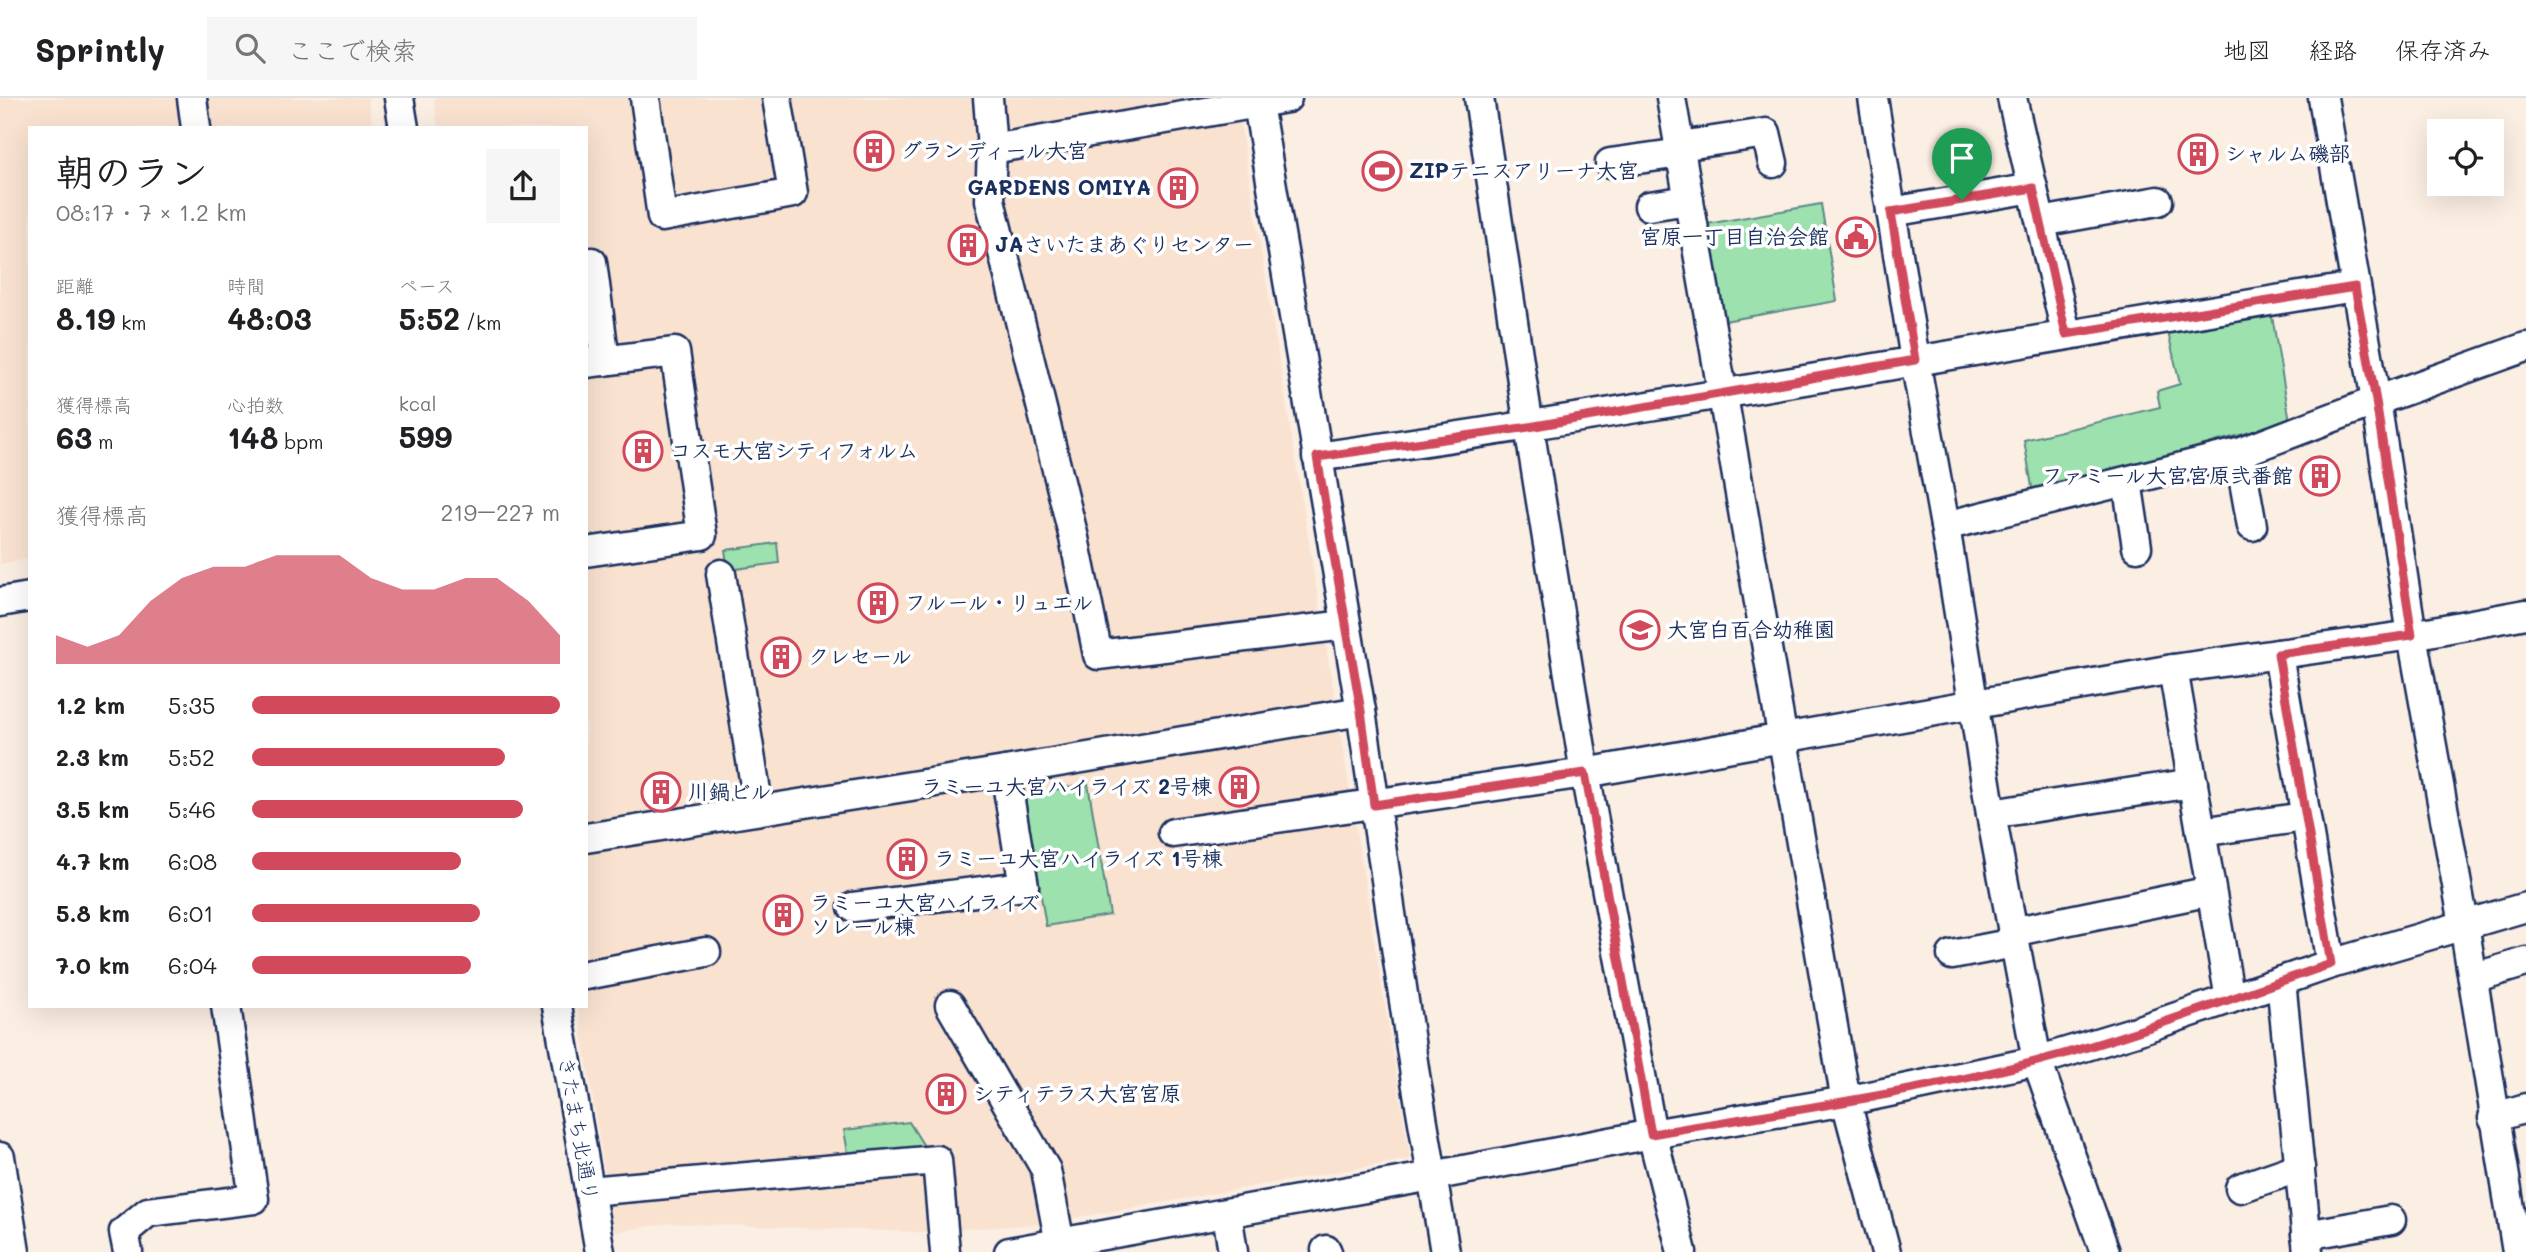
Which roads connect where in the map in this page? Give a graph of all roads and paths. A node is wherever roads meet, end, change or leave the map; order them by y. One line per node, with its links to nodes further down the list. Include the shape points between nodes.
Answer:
1 (192, 98): 13 (street)
2 (399, 98): 14 (street)
3 (645, 98): 4 (street, via 662,217 793,193)
4 (777, 98)
5 (988, 98): 15 (street)
6 (1287, 98): 12 (street)
7 (1479, 98): 33 (street)
8 (1671, 98): 16 (street)
9 (1872, 98): 23 (street)
10 (2012, 98): 19 (street)
11 (2322, 98): 26 (street)
12 (1257, 101): 15 (street); 35 (street)
13 (196, 126)
14 (404, 126)
15 (992, 149): 45 (street, via 990,200 1074,538 1098,655)
16 (1680, 149): 17 (street); 18 (street, via 1766,133); 20 (street)
17 (1610, 163)
18 (1773, 163)
19 (2033, 188): 23 (street); 24 (street)
20 (1689, 200): 22 (street); 31 (street)
21 (2158, 201): 24 (street)
22 (1649, 206)
23 (1891, 212): 29 (street)
24 (2041, 222): 27 (street)
25 (592, 262): 30 (street)
26 (2355, 287): 27 (street); 32 (street)
27 (2066, 334): 29 (street)
28 (2526, 347): 32 (street)
29 (1915, 360): 31 (street); 37 (street)
30 (596, 362): 40 (street, via 675,352 702,535)
31 (1723, 394): 33 (street); 51 (street)
32 (2376, 401): 34 (street); 46 (street)
33 (1529, 427): 35 (street); 53 (street)
34 (2239, 453): 36 (street); 38 (street)
35 (1317, 457): 45 (street)
36 (2127, 481): 37 (street); 39 (street)
37 (1945, 526): 49 (street)
38 (2252, 526)
39 (2137, 547)
40 (588, 552)
41 (721, 574): 56 (street)
42 (28, 597): 43 (street)
43 (0, 602)
44 (2526, 614): 46 (street)
45 (1346, 625): 50 (street)
46 (2412, 635): 47 (street); 65 (street)
47 (2278, 654): 48 (street); 58 (street)
48 (2174, 669): 49 (street); 54 (street)
49 (1972, 703): 51 (street); 57 (street)
50 (1361, 711): 52 (street); 55 (street)
51 (1783, 738): 53 (street); 79 (street)
52 (1005, 771): 56 (street); 63 (street, via 1024,886)
53 (1585, 773): 55 (street); 82 (street)
54 (2193, 783): 57 (street); 59 (street)
55 (1374, 805): 60 (street); 85 (street)
56 (759, 810): 61 (street)
57 (1991, 814): 66 (street)
58 (2304, 817): 59 (street); 70 (street)
59 (2201, 832): 62 (street)
60 (1173, 833)
61 (588, 838)
62 (2211, 891): 66 (street); 74 (street)
63 (853, 907)
64 (2526, 907): 65 (street)
65 (2464, 924): 70 (street); 72 (street)
66 (2013, 937): 68 (street); 78 (street)
67 (706, 952): 71 (street)
68 (1952, 955)
69 (2526, 962): 72 (street)
70 (2331, 964): 73 (street)
71 (588, 975)
72 (2473, 978): 81 (street)
73 (2281, 981): 74 (street); 84 (street)
74 (2230, 999): 78 (street)
75 (950, 1005): 91 (street, via 1046,1170)
76 (226, 1008): 93 (street, via 254,1199 148,1212 124,1232)
77 (556, 1008): 87 (street, きたまち北通り)
78 (2037, 1061): 79 (street); 101 (street)
79 (1846, 1101): 82 (street); 100 (street)
80 (2526, 1108): 81 (street)
81 (2493, 1118): 102 (street)
82 (1651, 1134): 85 (street); 99 (street)
83 (0, 1157): 92 (street)
84 (2300, 1167): 86 (street); 90 (street)
85 (1432, 1176): 88 (street); 98 (street)
86 (2240, 1188)
87 (589, 1191): 94 (street, きたまち北通り); 95 (street, via 937,1160)
88 (1227, 1213): 91 (street); 97 (street)
89 (2391, 1220): 90 (street)
90 (2307, 1243)
91 (1060, 1244): 96 (street)
92 (15, 1252)
93 (128, 1252)
94 (600, 1252)
95 (945, 1252)
96 (1009, 1252)
97 (1233, 1252)
98 (1445, 1252)
99 (1682, 1252)
100 (1886, 1252)
101 (2105, 1252)
102 (2516, 1252)

